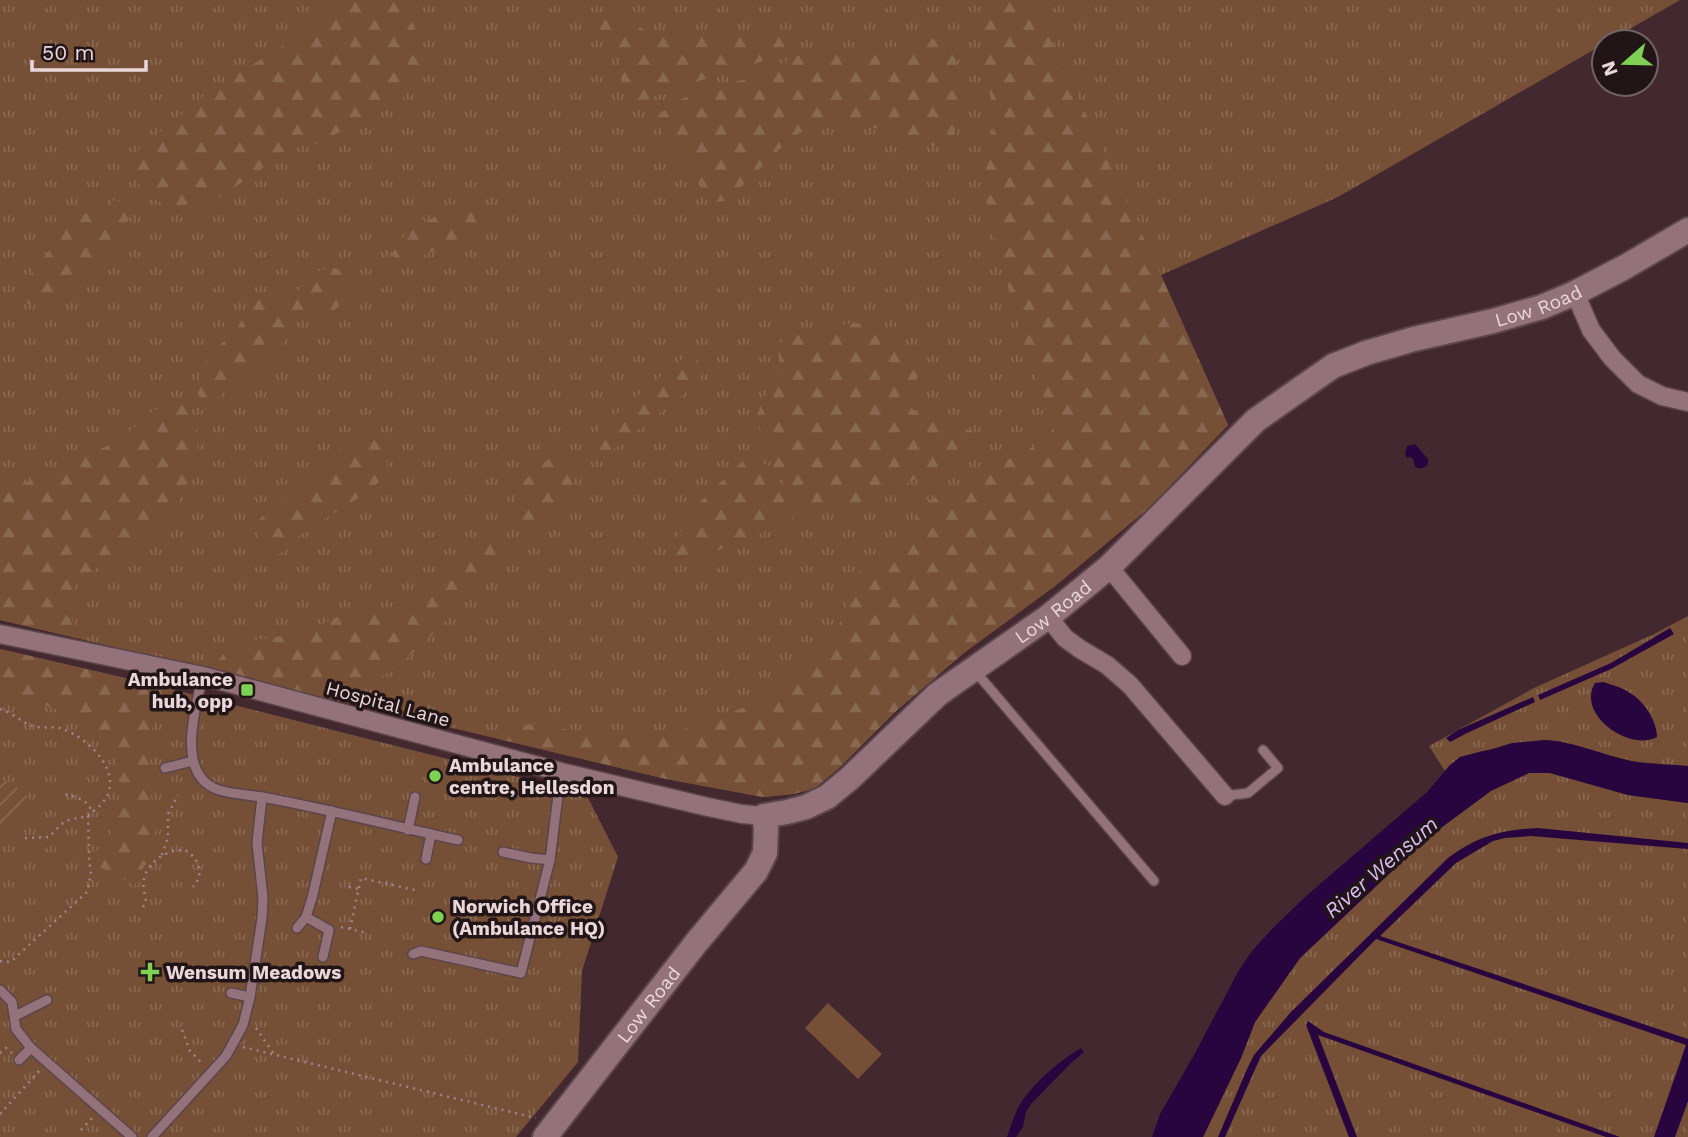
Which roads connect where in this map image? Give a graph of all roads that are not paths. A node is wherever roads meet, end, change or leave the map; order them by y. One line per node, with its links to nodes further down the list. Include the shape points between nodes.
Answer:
1 (1688, 230): 2 (street, Low Road)
2 (1575, 293): 3 (street, via 1591,330 1612,358 1639,384); 4 (street, Low Road, via 1542,307 1402,342 1333,366 1256,420)
3 (1688, 402)
4 (1109, 567): 5 (street, Low Road); 7 (street)
5 (1048, 617): 8 (street, Low Road); 14 (street, via 1065,638 1130,685 1206,787)
6 (0, 634): 9 (street, Hospital Lane)
7 (1182, 656)
8 (974, 670): 18 (street, Low Road, via 939,694 827,797 806,807); 25 (lane)
9 (203, 676): 11 (lane, via 190,746); 13 (street, Hospital Lane)
10 (1263, 750): 14 (lane, via 1278,768 1248,793)
11 (192, 761): 12 (lane); 15 (lane, via 205,782 217,790)
12 (165, 768)
13 (561, 772): 18 (street, Hospital Lane); 24 (lane)
14 (1225, 796)
15 (262, 797): 17 (lane); 32 (lane, via 257,843 262,918)
16 (415, 797): 19 (lane)
17 (332, 811): 19 (lane); 26 (lane)
18 (764, 816): 37 (street, Low Road, via 765,853 756,871)
19 (408, 830): 20 (lane)
20 (432, 834): 21 (lane); 23 (lane)
21 (458, 840)
22 (503, 852): 24 (lane)
23 (426, 859)
24 (550, 860): 28 (lane, via 521,973 421,951)
25 (1154, 881)
26 (306, 917): 27 (lane); 29 (lane, via 329,930)
27 (297, 928)
28 (413, 954)
29 (323, 957)
30 (0, 990): 34 (lane, via 12,1002)
31 (232, 993): 32 (lane)
32 (250, 997): 39 (lane, via 233,1045)
33 (47, 1000): 34 (lane)
34 (15, 1016): 35 (lane, via 16,1029)
35 (31, 1048): 36 (lane); 38 (lane)
36 (19, 1060)
37 (551, 1130)
38 (132, 1137)
39 (152, 1137)

